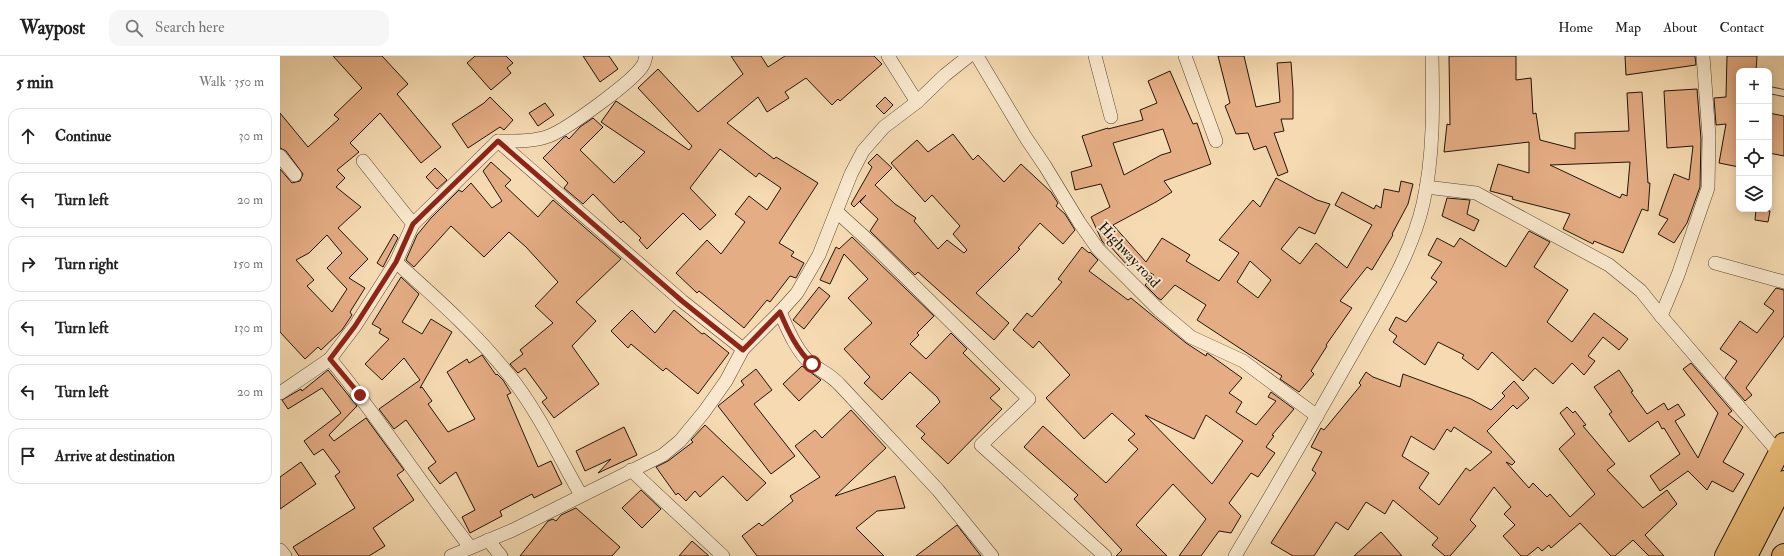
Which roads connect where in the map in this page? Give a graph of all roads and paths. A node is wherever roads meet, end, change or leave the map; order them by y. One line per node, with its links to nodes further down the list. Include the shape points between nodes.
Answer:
1 (646, 56): 13 (street, via 643,65 623,85 565,128 548,136 524,141)
2 (888, 56): 11 (street)
3 (969, 56): 11 (street)
4 (977, 56): 29 (street, Highway road, via 1026,138 1098,249 1159,310 1191,337 1243,361)
5 (1095, 56): 12 (street)
6 (1185, 56): 14 (street)
7 (1432, 56): 18 (street, via 1433,126)
8 (1703, 56): 25 (street, via 1709,136 1708,188)
9 (1772, 91): 10 (lane)
10 (1784, 93)
11 (917, 102): 19 (street, via 884,127 863,151 851,174)
12 (1111, 117)
13 (498, 141): 20 (street); 26 (street, via 682,301)
14 (1216, 141)
15 (280, 156): 17 (street)
16 (363, 161): 20 (street)
17 (295, 175)
18 (1426, 187): 25 (street, via 1476,194 1609,265 1642,291); 29 (street, via 1414,235 1396,276)
19 (837, 212): 24 (street, via 819,255 796,293); 42 (street, via 1028,399 981,444)
20 (413, 224): 21 (street)
21 (396, 262): 27 (street, via 355,326); 33 (street, via 459,320 510,376)
22 (1715, 263): 23 (street)
23 (1784, 282)
24 (780, 312): 26 (street); 41 (street, via 789,333 806,358 840,385 938,490)
25 (1661, 316): 30 (street)
26 (743, 350): 31 (street, via 726,381 680,441 663,455)
27 (330, 359): 28 (street); 35 (street, via 360,395 431,497)
28 (280, 393)
29 (1317, 416): 43 (street)
30 (1782, 448): 44 (main road)
31 (631, 470): 33 (street); 40 (street)
32 (1784, 482): 45 (highway)
33 (581, 495): 34 (street)
34 (488, 540): 35 (street); 39 (street)
35 (470, 547): 38 (street)
36 (280, 550): 37 (street)
37 (285, 556)
38 (451, 556)
39 (501, 556)
40 (722, 556)
41 (992, 556)
42 (1105, 556)
43 (1235, 556)
44 (1725, 556)
45 (1746, 556)

